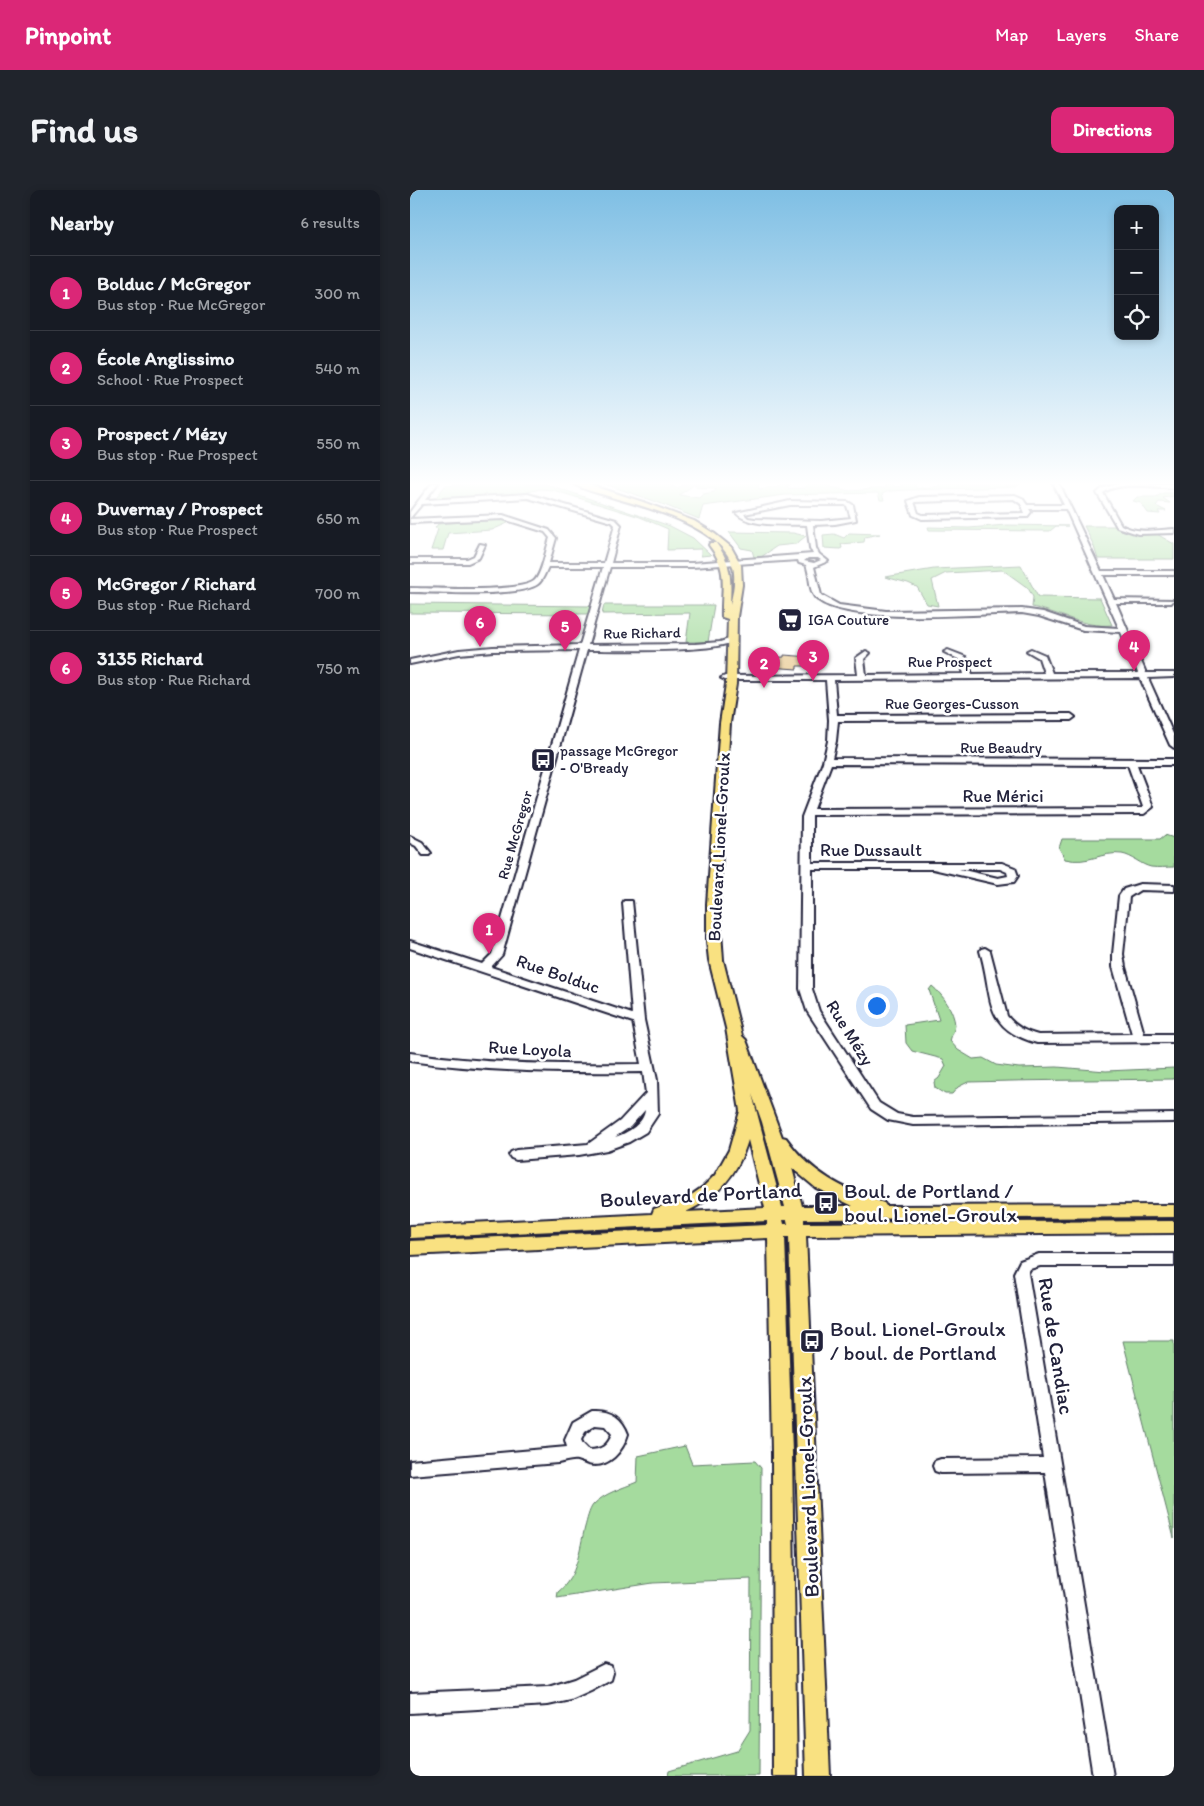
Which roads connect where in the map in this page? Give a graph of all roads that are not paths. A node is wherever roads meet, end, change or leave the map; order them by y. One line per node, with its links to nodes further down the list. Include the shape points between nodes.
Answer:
1 (477, 557): 10 (street, via 472,560)
2 (547, 557): 13 (street)
3 (610, 557): 14 (street, Rue McGregor)
4 (723, 557): 12 (main road)
5 (735, 557): 11 (main road)
6 (812, 557): 9 (street)
7 (821, 557): 15 (street, via 825,560)
8 (1092, 557): 16 (street)
9 (803, 559): 11 (street); 15 (street)
10 (410, 562)
11 (737, 562): 12 (street); 34 (main road, Boulevard Lionel-Groulx, via 739,583)
12 (726, 563): 14 (street); 22 (main road, Boulevard Lionel-Groulx)
13 (544, 565): 14 (street); 18 (street, via 538,582 520,589)
14 (608, 565): 23 (street, Rue McGregor)
15 (813, 566): 21 (street, via 815,589 820,598 850,610 878,613 1022,611 1083,628)
16 (1099, 573): 17 (street); 19 (street)
17 (1174, 573)
18 (410, 590)
19 (1111, 601): 20 (street); 21 (street)
20 (1171, 601)
21 (1123, 630): 28 (street)
22 (728, 646): 23 (street, Rue Richard); 34 (main road, Boulevard Lionel-Groulx)
23 (584, 648): 27 (street, Rue Richard, via 493,649); 50 (street, Rue McGregor, via 497,955)
24 (1031, 651): 31 (street, via 1042,657)
25 (948, 652): 30 (street, via 963,659)
26 (866, 653): 33 (street, via 860,658)
27 (410, 662)
28 (1143, 675): 29 (street, Rue Prospect); 31 (street, Rue Prospect); 37 (street)
29 (1174, 675)
30 (969, 676): 31 (street, Rue Prospect); 33 (street, Rue Prospect)
31 (1048, 676)
32 (830, 677): 33 (street, Rue Prospect); 34 (street, Rue Prospect); 36 (street, Rue Mézy)
33 (862, 677)
34 (729, 678): 52 (main road, Boulevard Lionel-Groulx, via 730,705 725,723 713,923 716,960)
35 (1071, 717): 36 (street, Rue Georges-Cusson)
36 (834, 718): 38 (street, Rue Mézy)
37 (1174, 745)
38 (828, 761): 39 (street, Rue Beaudry); 41 (street, Rue Mézy)
39 (1132, 762): 40 (street, Rue Beaudry); 41 (street, Rue Mérici, via 1148,807 1144,810)
40 (1174, 762)
41 (808, 812): 44 (street, Rue Mézy)
42 (410, 838): 43 (street)
43 (426, 852)
44 (808, 866): 45 (street, Rue Dussault); 58 (street, Rue Mézy, via 805,978 808,1000 881,1111 901,1120 913,1121)
45 (933, 866): 45 (street, Rue Dussault, via 998,882 1014,876 1011,870 1002,866)
46 (1174, 888): 53 (street, via 1138,888 1129,890 1124,896 1118,954)
47 (628, 903): 51 (street)
48 (410, 944): 50 (street, Rue Bolduc)
49 (985, 952): 53 (street, via 1002,1018 1017,1034 1037,1039)
50 (484, 968): 51 (street, Rue Bolduc)
51 (638, 1020): 56 (street)
52 (733, 1028): 57 (main road, Boulevard Lionel-Groulx); 59 (main road, Boulevard Lionel-Groulx)
53 (1139, 1038): 54 (street)
54 (1174, 1038)
55 (410, 1057): 56 (street, Rue Loyola, via 564,1069)
56 (648, 1068): 60 (street, via 653,1108 646,1124 638,1132 621,1142)
57 (747, 1110): 64 (main road, via 732,1163 719,1182 704,1195 672,1211); 65 (main road, Boulevard Lionel-Groulx, via 773,1201)
58 (1174, 1118)
59 (770, 1122): 61 (main road, via 784,1149 816,1180 837,1192); 63 (main road, Boulevard Lionel-Groulx)
60 (516, 1155)
61 (893, 1211): 62 (main road, Boulevard de Portland); 63 (main road, Boulevard de Portland)
62 (1174, 1211)
63 (796, 1221): 65 (main road, Boulevard de Portland); 66 (main road, Boulevard de Portland); 77 (main road, Boulevard Lionel-Groulx)
64 (597, 1222): 65 (main road, Boulevard de Portland); 67 (main road, Boulevard de Portland)
65 (775, 1222): 68 (main road, Boulevard de Portland); 76 (main road, Boulevard Lionel-Groulx, via 782,1453)
66 (1174, 1226)
67 (410, 1232)
68 (410, 1248)
69 (1174, 1260): 71 (street, Rue de Candiac, via 1040,1260 1030,1261 1022,1268)
70 (578, 1452): 73 (street)
71 (1052, 1465): 72 (street); 78 (street, Rue de Candiac)
72 (941, 1466)
73 (410, 1468)
74 (604, 1673): 75 (street, via 569,1692 548,1696)
75 (410, 1703)
76 (785, 1776)
77 (818, 1776)
78 (1103, 1776)

